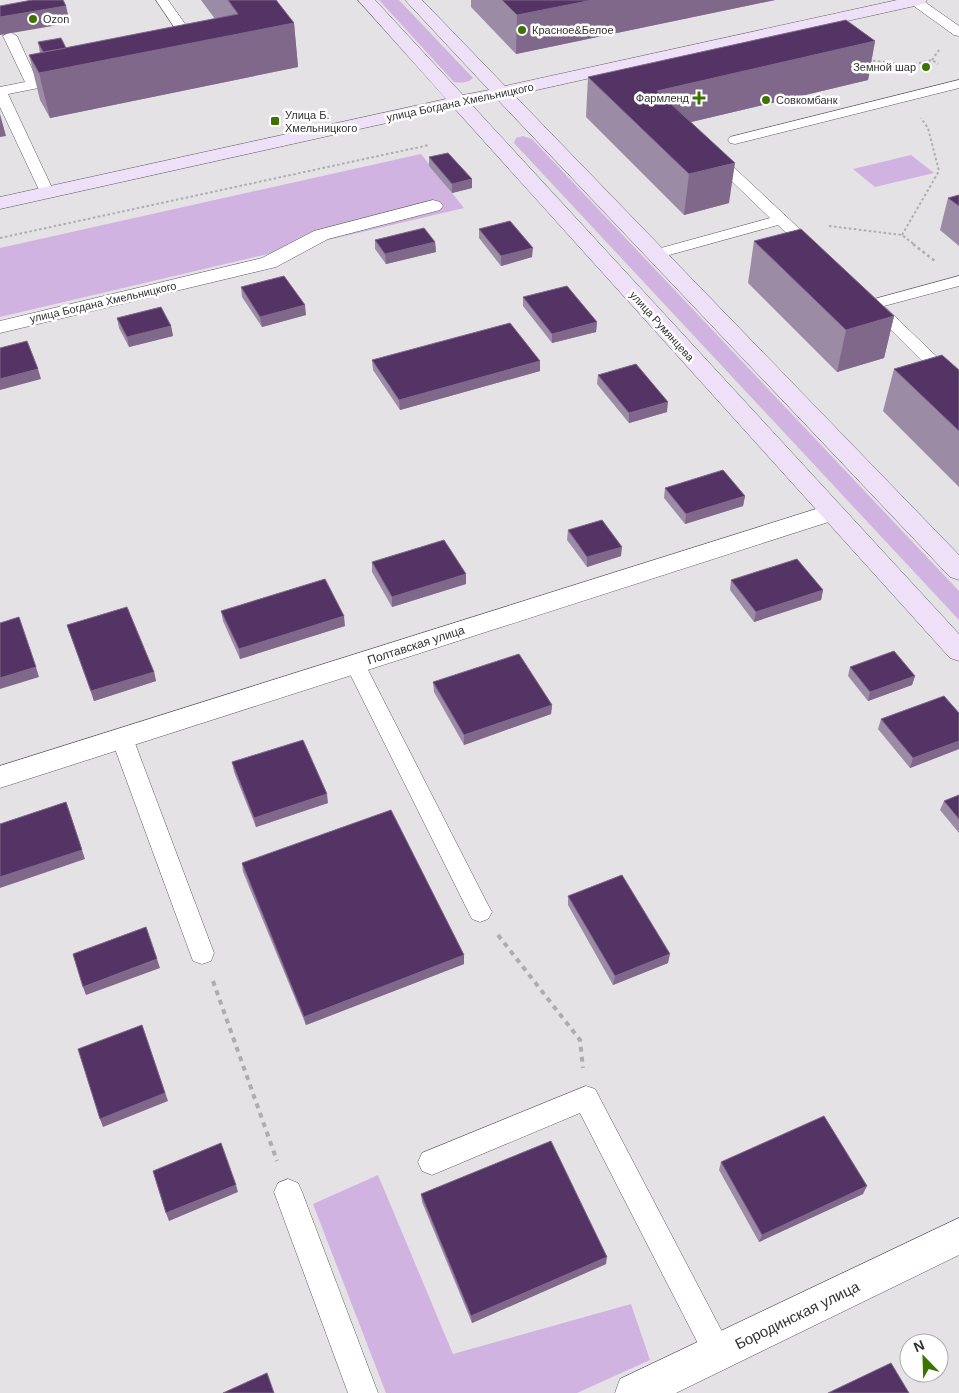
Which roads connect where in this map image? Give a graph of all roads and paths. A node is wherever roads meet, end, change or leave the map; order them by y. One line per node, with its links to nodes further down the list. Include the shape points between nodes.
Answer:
1 (162, 0): 7 (lane, via 198,52)
2 (366, 0): 16 (main road, улица Румянцева)
3 (412, 0): 14 (main road)
4 (917, 0): 5 (lane); 14 (main road, улица Богдана Хмельницкого)
5 (959, 32)
6 (10, 36): 12 (lane)
7 (179, 56)
8 (865, 59): 9 (path)
9 (910, 65)
10 (81, 75): 12 (lane)
11 (959, 84): 15 (lane)
12 (33, 85): 13 (lane)
13 (0, 92): 20 (lane)
14 (501, 93): 16 (main road, улица Богдана Хмельницкого); 26 (main road)
15 (904, 98): 17 (lane); 24 (path, via 928,128 939,171)
16 (458, 102): 20 (main road, улица Богдана Хмельницкого); 34 (main road, улица Румянцева)
17 (735, 140)
18 (429, 145): 25 (path)
19 (721, 163): 23 (lane)
20 (47, 192): 21 (main road, улица Богдана Хмельницкого)
21 (0, 203)
22 (433, 206): 32 (street, улица Богдана Хмельницкого, via 321,235 269,262)
23 (781, 220): 24 (path); 26 (lane); 27 (lane)
24 (902, 235): 28 (path)
25 (0, 238)
26 (656, 254): 35 (main road)
27 (824, 259)
28 (938, 263)
29 (959, 280): 31 (lane)
30 (859, 292): 31 (lane)
31 (873, 304): 33 (lane)
32 (0, 327)
33 (959, 388)
34 (832, 512): 36 (main road, улица Румянцева); 37 (street, Полтавская улица)
35 (959, 571)
36 (959, 651)
37 (355, 664): 38 (street, Полтавская улица); 40 (lane)
38 (122, 738): 39 (street, Полтавская улица); 41 (lane)
39 (0, 777)
40 (480, 912): 42 (path, via 580,1040)
41 (202, 952): 44 (path)
42 (586, 1098): 43 (lane); 46 (lane)
43 (432, 1162)
44 (288, 1192): 47 (lane)
45 (959, 1236): 46 (street, Бородинская улица)
46 (718, 1353): 48 (street, Бородинская улица)
47 (362, 1393)
48 (634, 1393)

